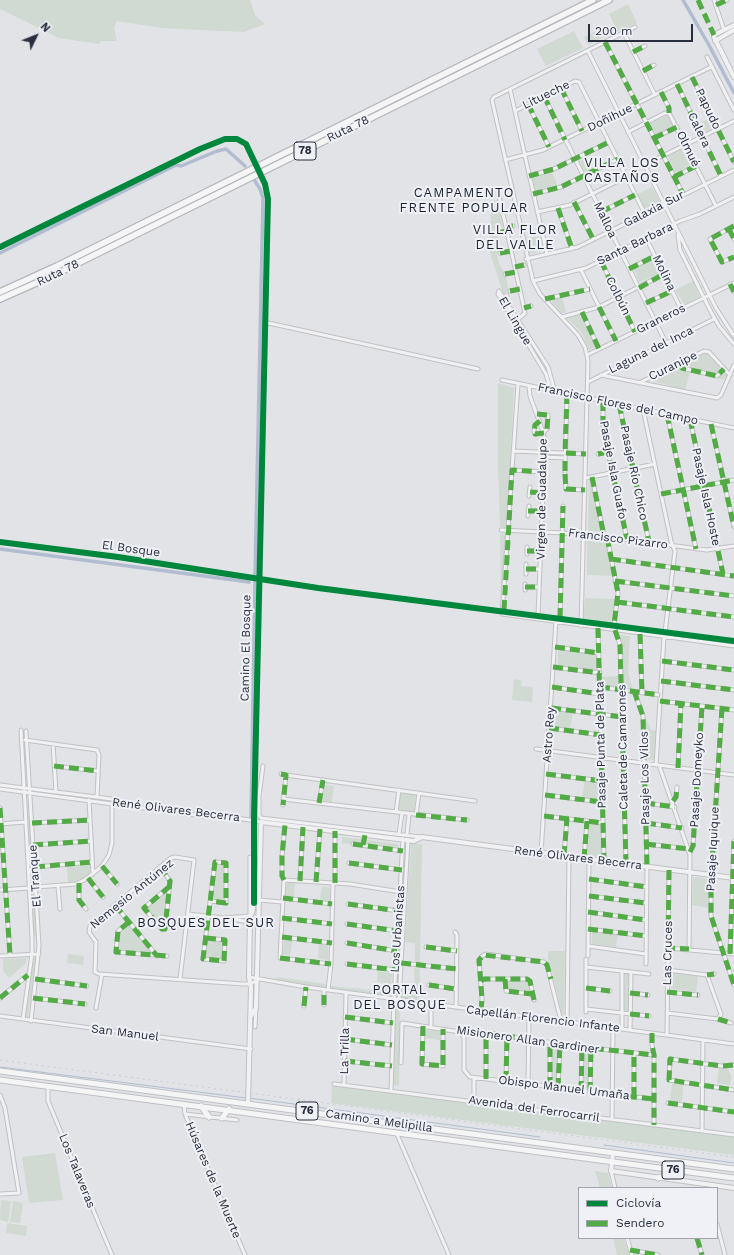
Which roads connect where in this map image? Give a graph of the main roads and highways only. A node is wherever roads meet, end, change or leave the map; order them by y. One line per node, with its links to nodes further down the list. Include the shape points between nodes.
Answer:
1 (593, 0): 3 (highway, Ruta 78 / 78)
2 (609, 0): 4 (highway, Ruta 78 / 78, via 59,273)
3 (0, 292)
4 (0, 299)
5 (0, 1071): 6 (main road, Camino a Melipilla / 76)
6 (39, 1076): 7 (main road, Camino a Melipilla / 76); 9 (main road)
7 (50, 1078): 10 (main road); 15 (main road, Camino a Melipilla / 76, via 249,1099 613,1154)
8 (0, 1080): 9 (main road, Camino a Melipilla / 76)
9 (38, 1085): 10 (main road, Camino a Melipilla / 76)
10 (48, 1086): 11 (main road, Camino a Melipilla / 76)
11 (201, 1106): 12 (main road, Camino a Melipilla / 76); 13 (main road)
12 (229, 1110): 14 (main road); 16 (main road, Camino a Melipilla / 76)
13 (209, 1116)
14 (222, 1118)
15 (734, 1169)
16 (681, 1171): 17 (main road); 18 (main road, Camino a Melipilla / 76)
17 (658, 1178)
18 (734, 1178)

